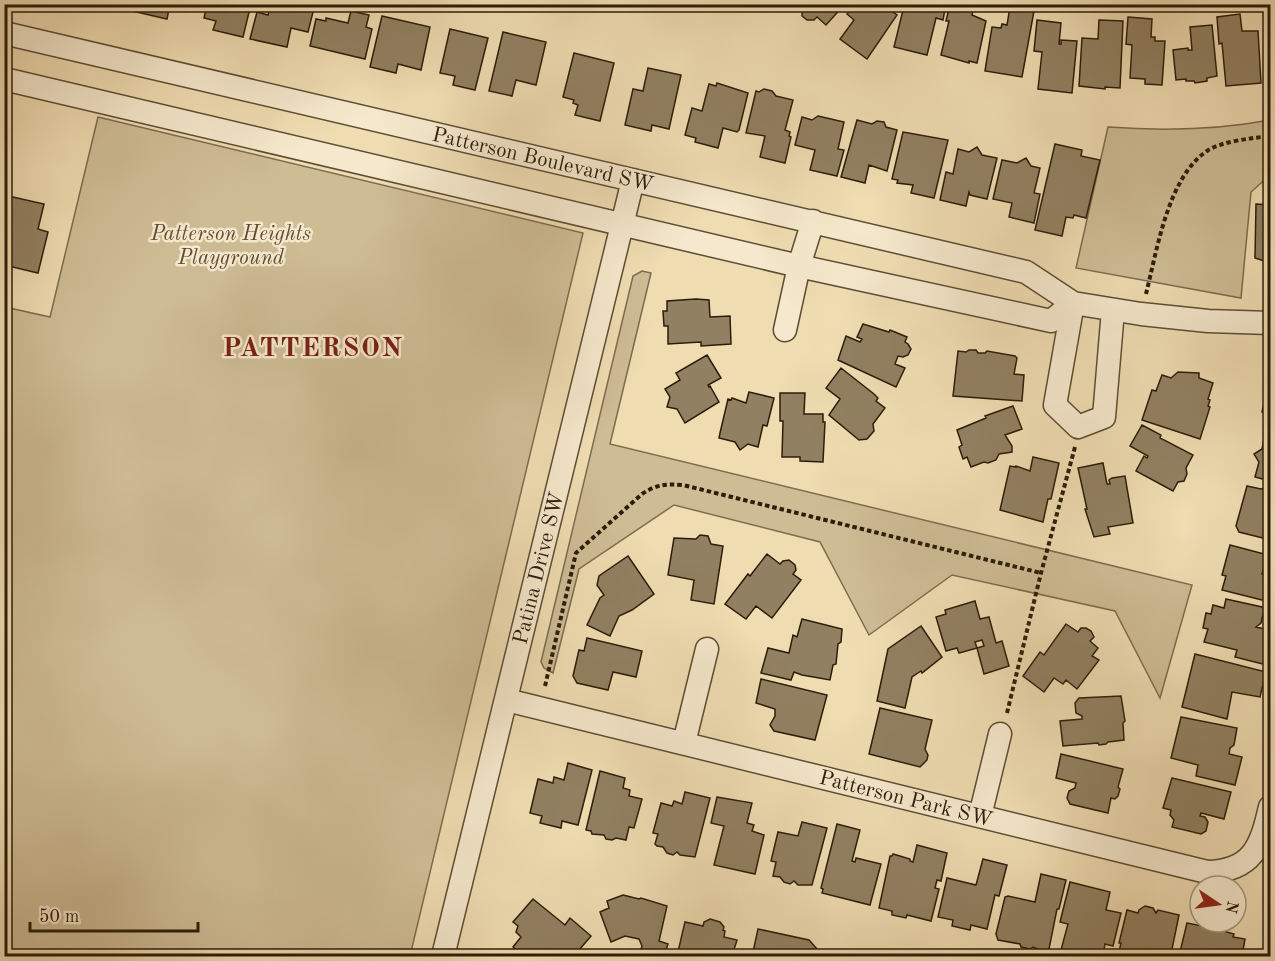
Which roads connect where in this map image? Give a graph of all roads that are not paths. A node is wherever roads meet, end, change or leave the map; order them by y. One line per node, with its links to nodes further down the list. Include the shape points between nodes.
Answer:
1 (4, 33): 3 (street, Patterson Boulevard SW)
2 (4, 79): 5 (street, Patterson Boulevard SW)
3 (633, 180): 4 (street, Patterson Boulevard SW); 5 (street, Patina Drive SW)
4 (813, 221): 6 (street); 7 (street, Patterson Boulevard SW, via 1026,272)
5 (623, 223): 6 (street, Patterson Boulevard SW); 12 (street, Patina Drive SW)
6 (799, 266): 7 (street, Patterson Boulevard SW, via 1051,321); 10 (street)
7 (1073, 303): 8 (street, Patterson Boulevard SW); 8 (street, via 1055,405 1078,427 1104,417)
8 (1113, 310): 9 (street, Patterson Boulevard SW, via 1208,321)
9 (1270, 323)
10 (785, 330)
11 (707, 649): 14 (street)
12 (506, 700): 14 (street, Patterson Park SW); 17 (street, Patina Drive SW)
13 (1000, 734): 16 (street)
14 (684, 743): 16 (street, Patterson Park SW)
15 (1270, 807): 16 (street, Patterson Park SW, via 1257,851 1234,869 1221,872 1207,872)
16 (980, 816)
17 (442, 957)

